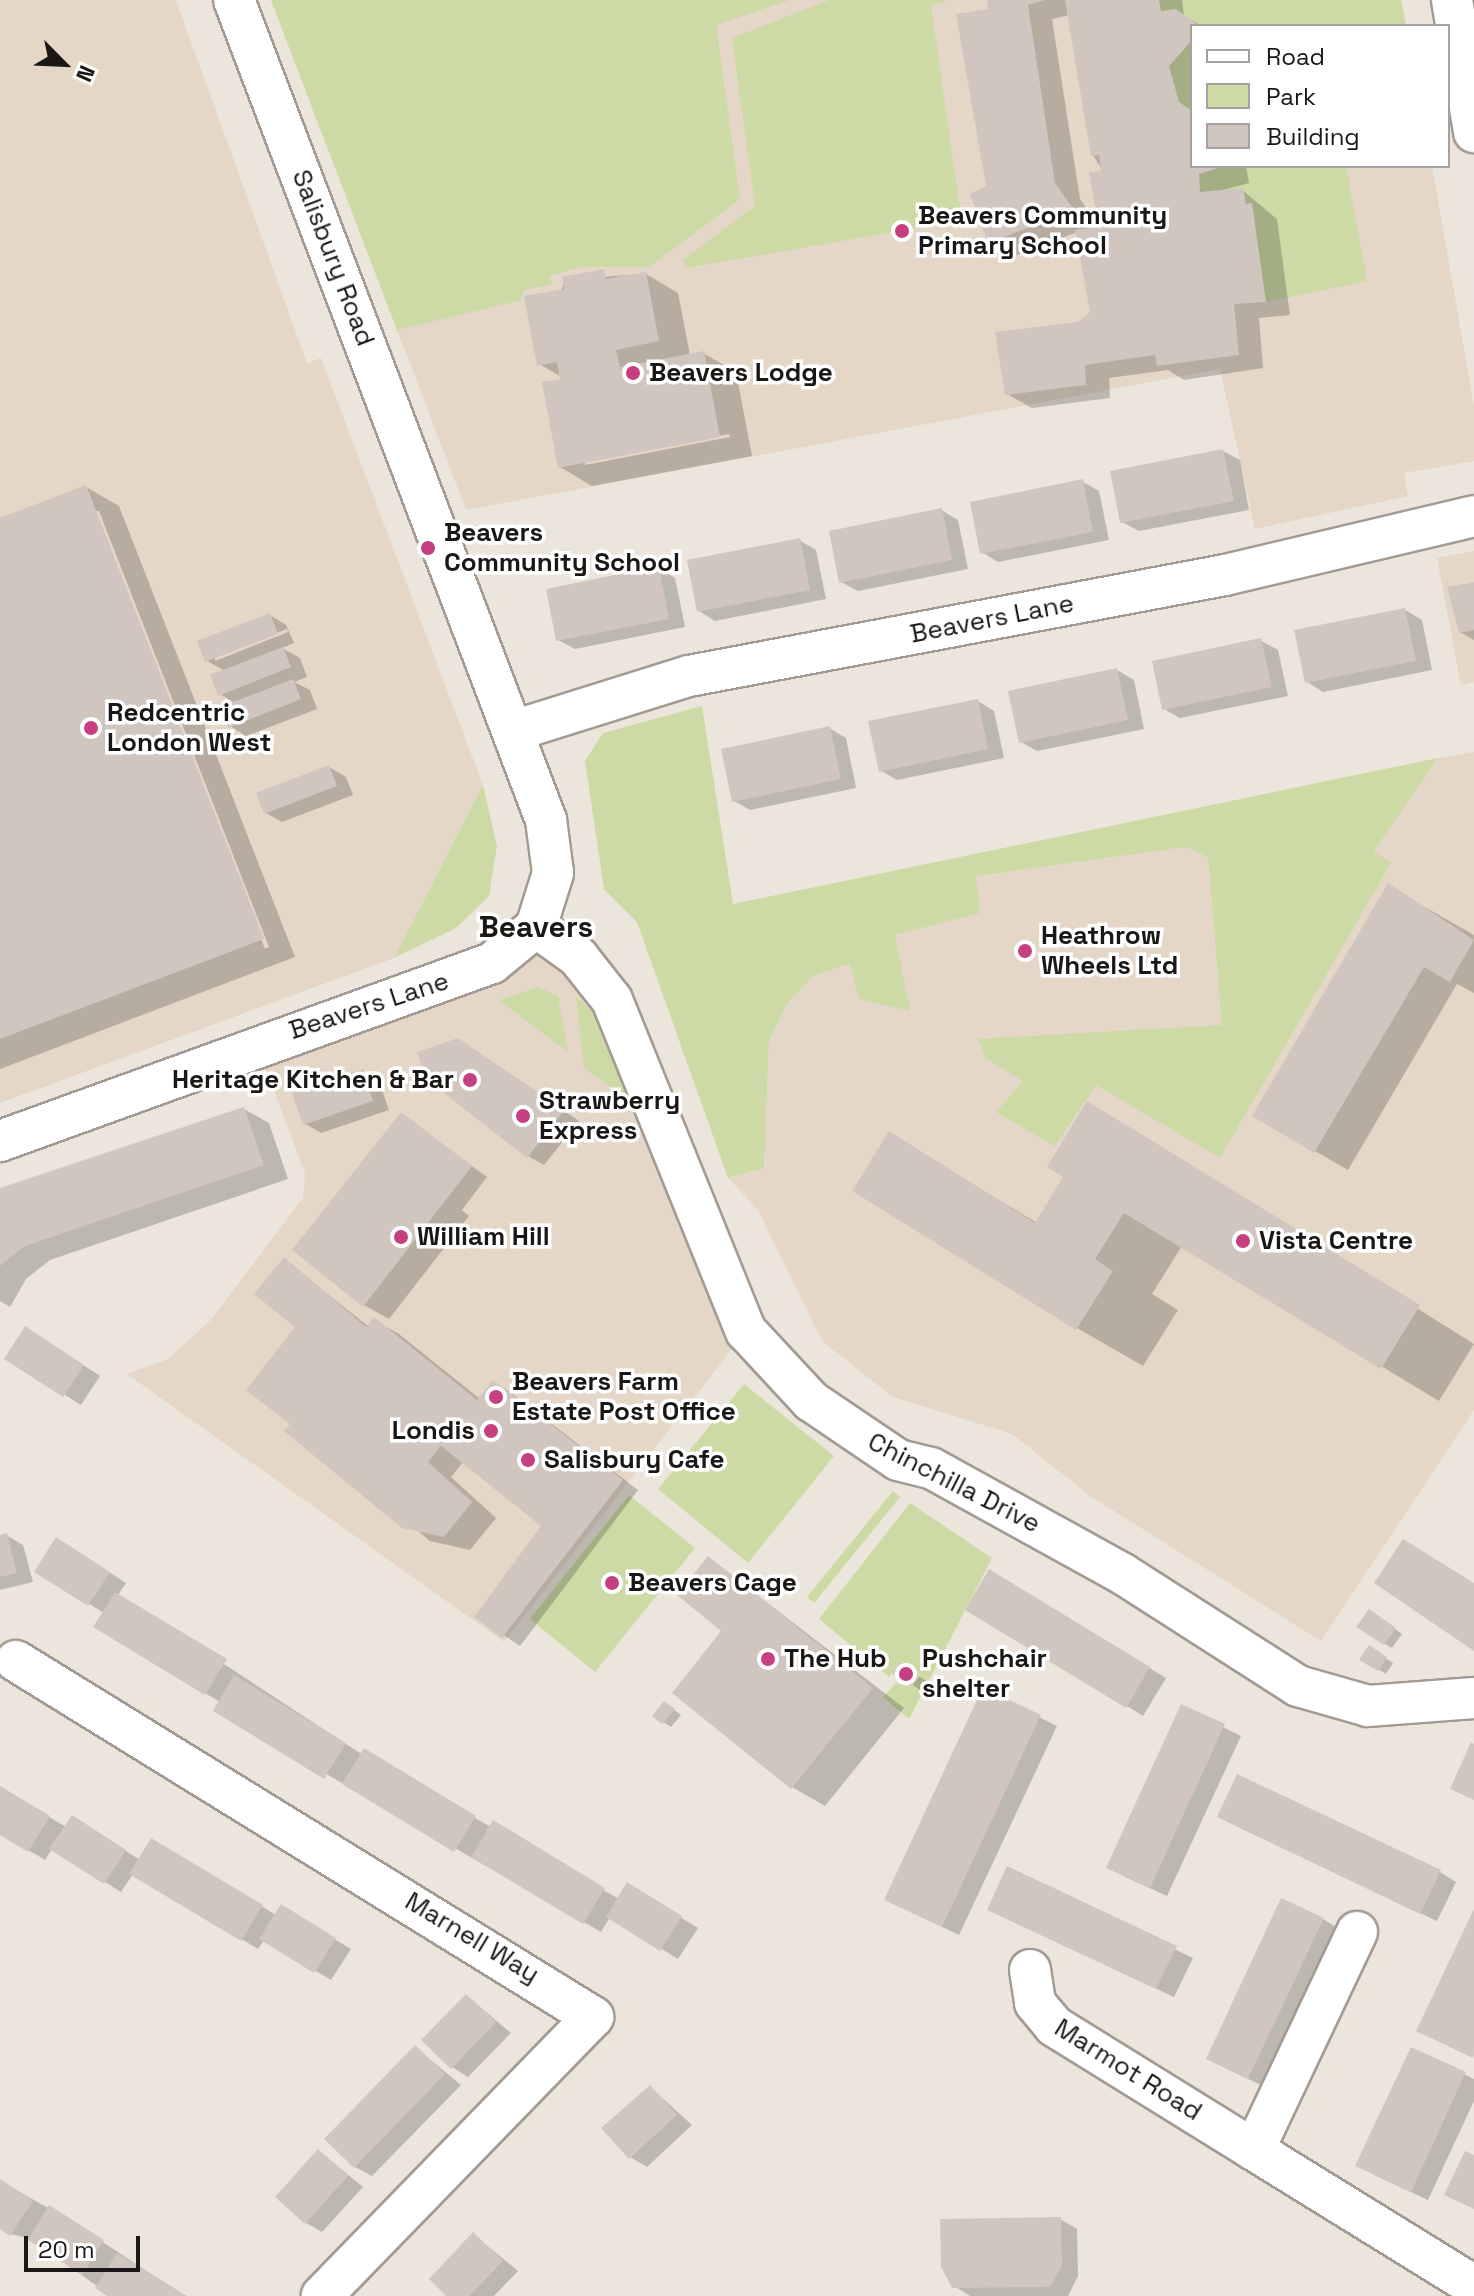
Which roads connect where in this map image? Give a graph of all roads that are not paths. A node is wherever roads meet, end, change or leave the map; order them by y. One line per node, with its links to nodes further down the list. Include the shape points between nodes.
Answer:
1 (234, 0): 5 (street, Salisbury Road)
2 (1452, 0): 3 (street)
3 (1474, 132)
4 (1474, 516): 5 (street, Beavers Lane, via 1225,575 689,676)
5 (513, 731): 6 (street, via 552,853)
6 (536, 927): 7 (street, Beavers Lane, via 492,963); 9 (street, Chinchilla Drive, via 578,957 612,1000 746,1331 811,1401 898,1460 931,1468 1123,1574 1298,1686 1368,1706)
7 (0, 1141)
8 (16, 1661): 14 (street, Marnell Way, via 593,2017)
9 (1474, 1698)
10 (1357, 1932): 12 (street)
11 (1030, 1970): 12 (street, Marmot Road, via 1035,2003 1054,2026)
12 (1254, 2150): 13 (street, Marmot Road)
13 (1474, 2286)
14 (322, 2296)

